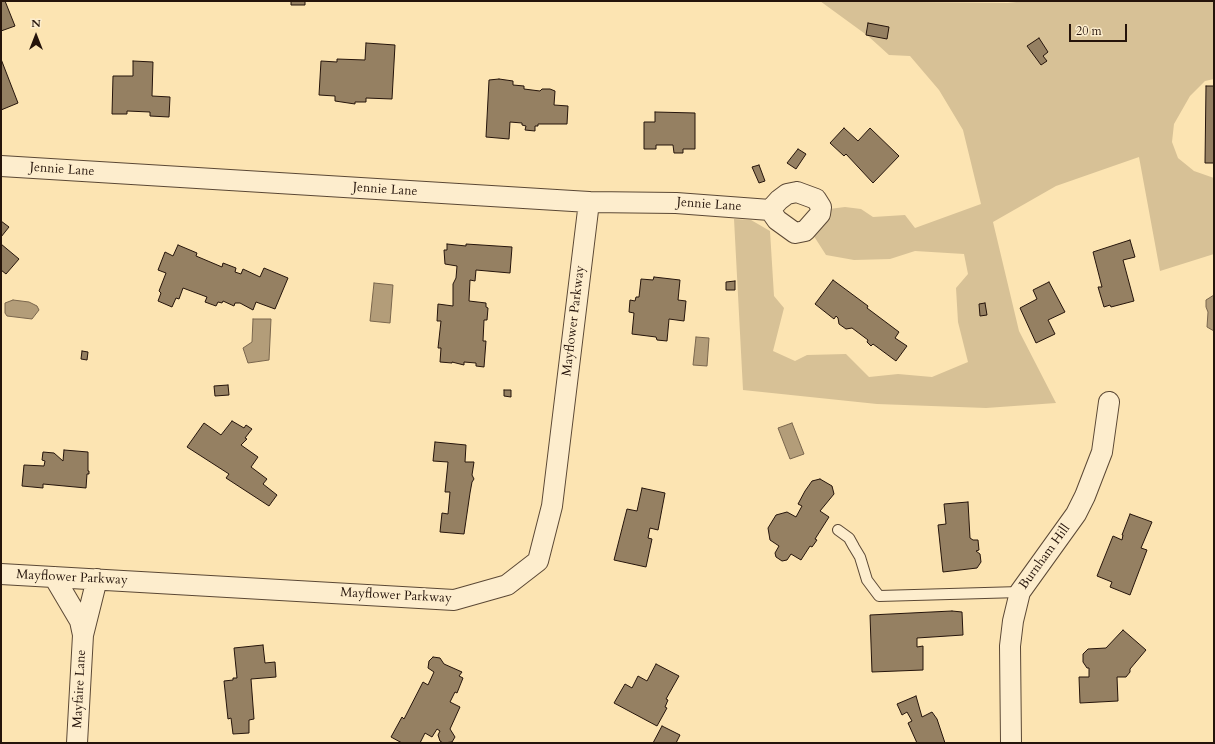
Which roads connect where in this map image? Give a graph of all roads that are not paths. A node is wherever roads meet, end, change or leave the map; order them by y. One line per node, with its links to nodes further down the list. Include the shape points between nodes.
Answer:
1 (1, 166): 2 (street, Jennie Lane)
2 (589, 202): 3 (street, Jennie Lane, via 676,203); 8 (street, Mayflower Parkway, via 552,506 538,561 507,585 454,600)
3 (770, 210)
4 (1109, 402): 9 (street, Burnham Hill, via 1102,452 1085,496 1076,514)
5 (838, 530): 9 (lane, via 849,538 860,557 867,580 879,596)
6 (1, 574): 7 (street, Mayflower Parkway)
7 (54, 577): 8 (street, Mayflower Parkway); 10 (street, Mayfaire Lane, via 80,621)
8 (97, 579): 10 (street, Mayfaire Lane)
9 (1020, 592): 12 (street, Burnham Hill, via 1010,646)
10 (83, 635): 11 (street, Mayfaire Lane)
11 (77, 743)
12 (1011, 743)

